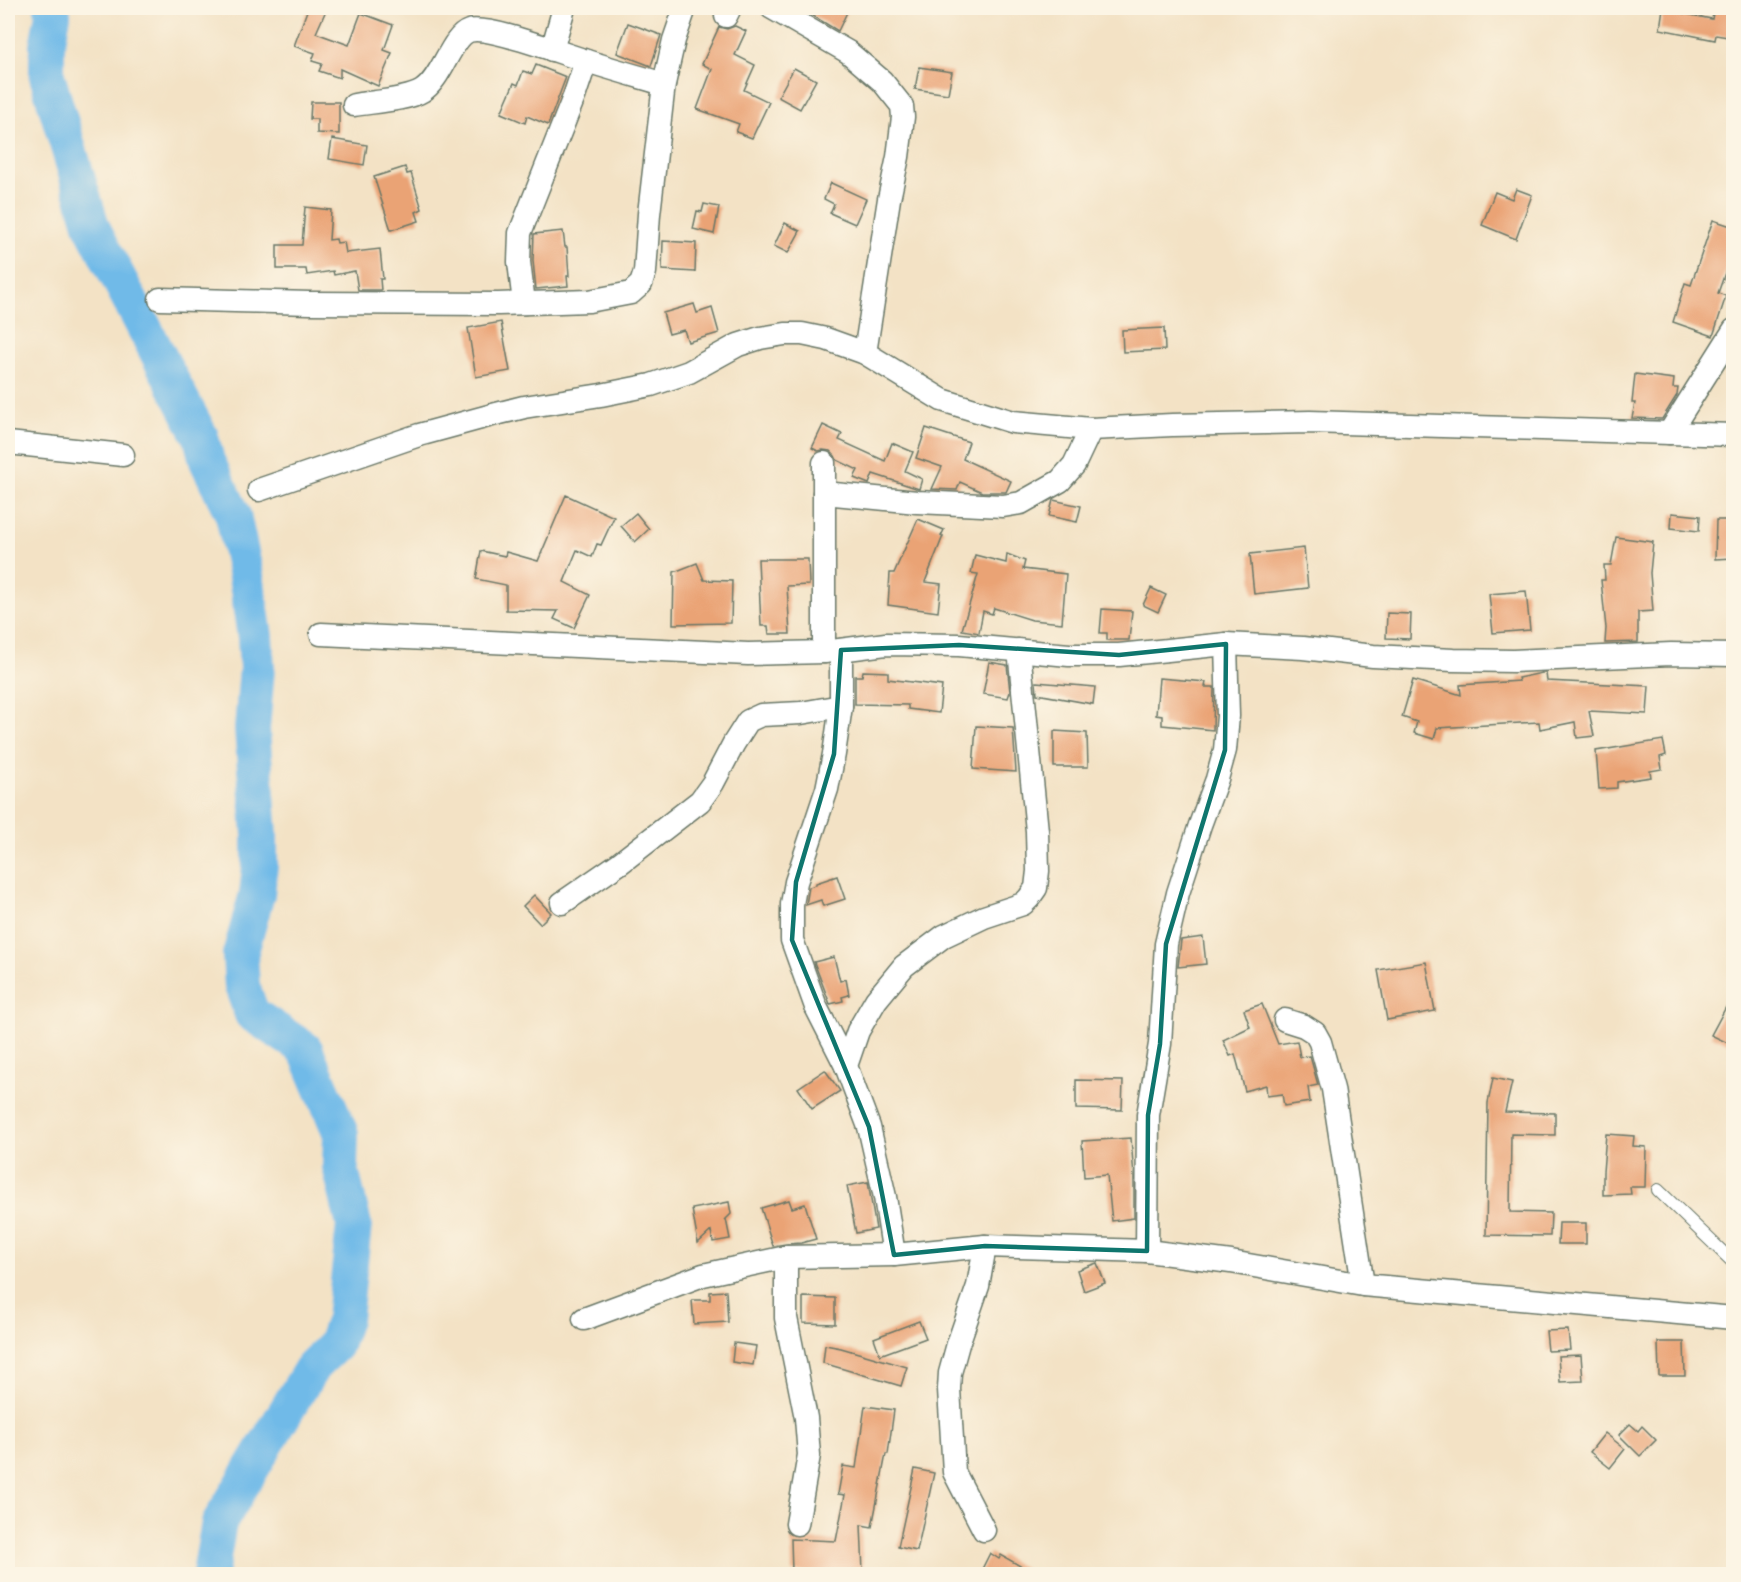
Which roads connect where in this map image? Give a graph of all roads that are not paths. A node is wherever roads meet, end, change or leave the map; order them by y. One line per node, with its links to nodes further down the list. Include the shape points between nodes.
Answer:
1 (564, 8): 4 (street)
2 (685, 8): 6 (street)
3 (772, 8): 11 (street, via 848,52 882,81 902,106 898,157)
4 (552, 50): 5 (street); 7 (street, via 513,37 470,31 459,38 435,80 421,92)
5 (586, 61): 6 (street); 9 (street, via 520,233)
6 (664, 84): 9 (street, via 641,285 631,293 589,301)
7 (354, 105)
8 (160, 299): 9 (street)
9 (524, 303)
10 (1734, 330): 13 (street)
11 (865, 353): 12 (street, via 942,400 1013,422); 18 (street, via 802,334 760,338 738,345 689,372 651,385 485,417 419,435)
12 (1091, 429): 13 (street, via 1310,422); 19 (street, via 1074,465 1060,481 1022,502 1003,506 928,503)
13 (1670, 433): 14 (street)
14 (1734, 435)
15 (8, 443): 16 (street)
16 (123, 455)
17 (824, 463): 19 (street)
18 (259, 490)
19 (824, 493): 23 (street)
20 (321, 634): 23 (street, via 748,654)
21 (1226, 644): 22 (street, via 1119,656); 24 (street, via 1453,660); 31 (street, via 1225,750 1178,893 1166,944 1160,1044 1148,1115)
22 (1018, 650): 23 (street, via 886,645); 28 (street, via 1037,831 1035,888 1023,904 944,936 904,966 876,1000 858,1031)
23 (833, 651): 25 (street)
24 (1734, 655)
25 (841, 706): 26 (street, via 761,715 748,721 700,801); 28 (street, via 827,789 795,882 792,940 816,1007)
26 (562, 903)
27 (1285, 1020): 35 (street, via 1304,1026 1320,1042 1333,1089)
28 (846, 1066): 32 (street, via 869,1127)
29 (1658, 1190): 34 (lane)
30 (985, 1246): 31 (street); 32 (street); 39 (street, via 949,1389 954,1472)
31 (1147, 1251): 35 (street)
32 (894, 1256): 33 (street)
33 (786, 1257): 37 (street, via 703,1275); 38 (street, via 786,1318 806,1418 808,1455)
34 (1734, 1263)
35 (1363, 1285): 36 (street)
36 (1734, 1318)
37 (584, 1319)
38 (797, 1524)
39 (984, 1530)

